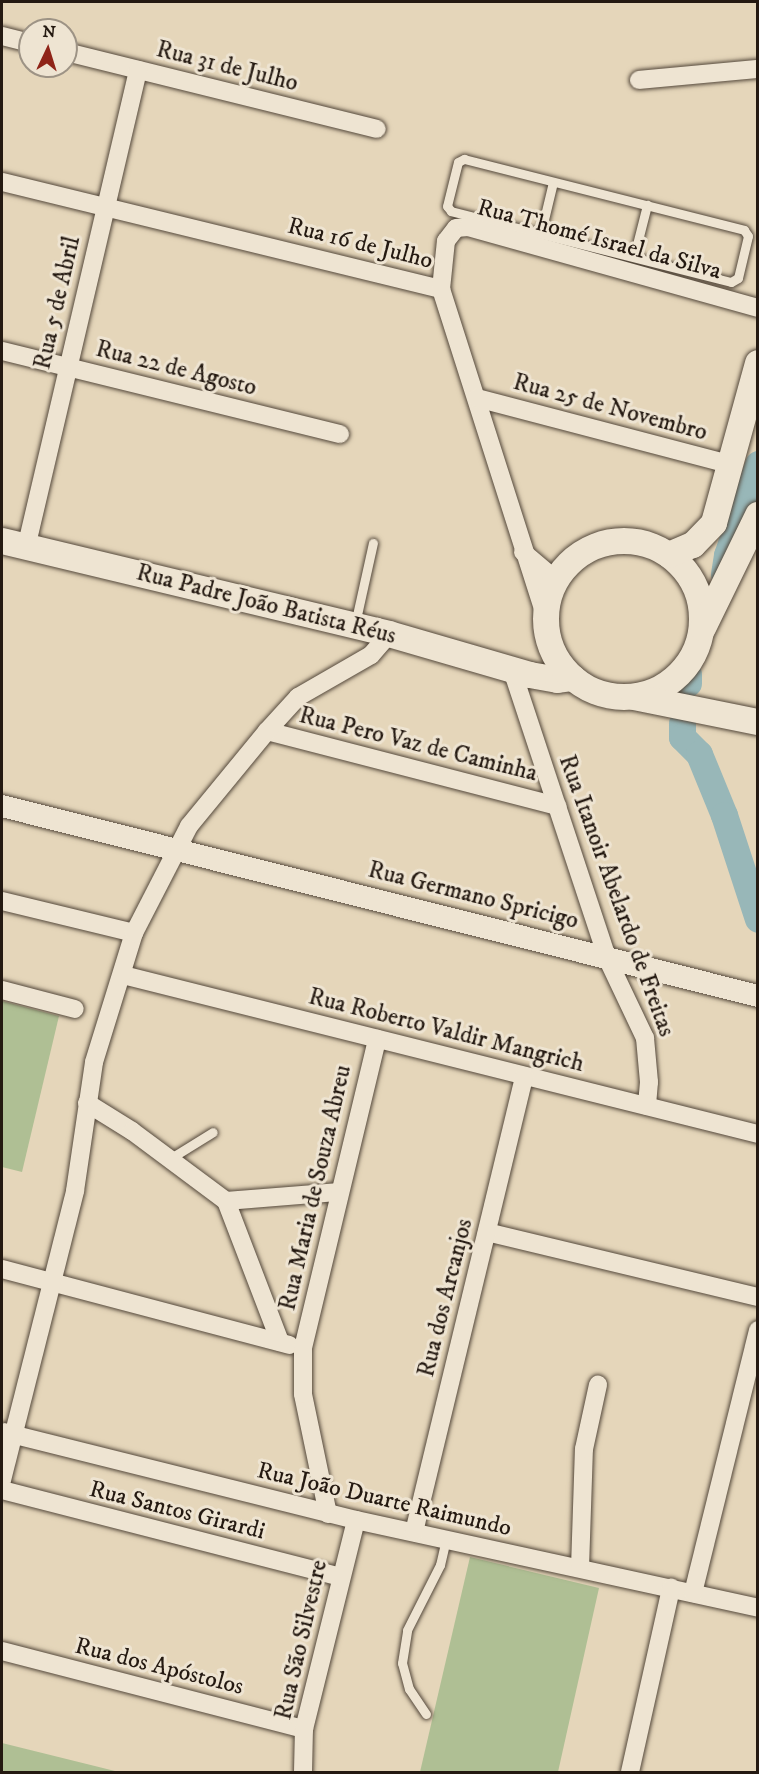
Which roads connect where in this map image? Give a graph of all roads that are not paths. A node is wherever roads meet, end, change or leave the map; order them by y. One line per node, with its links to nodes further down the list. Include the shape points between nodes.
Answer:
1 (2, 36): 2 (street)
2 (18, 40)
3 (78, 55): 5 (street, Rua 31 de Julho)
4 (758, 69): 6 (street)
5 (138, 70): 7 (street, Rua 31 de Julho); 11 (street, Rua 5 de Abril)
6 (639, 80)
7 (377, 129)
8 (2, 182): 11 (street, Rua 16 de Julho)
9 (553, 182): 10 (lane); 12 (lane); 12 (lane, via 460,159 447,206 451,211)
10 (647, 205): 14 (lane); 14 (lane, via 747,233 738,278 731,282)
11 (105, 207): 15 (street, Rua 16 de Julho); 19 (street, Rua 5 de Abril)
12 (541, 232): 13 (lane)
13 (577, 248): 14 (lane); 15 (street, Rua Thomé Israel da Silva, via 456,228 446,241); 16 (street, Rua Thomé Israel da Silva)
14 (634, 256)
15 (441, 289): 20 (street, Rua 16 de Julho)
16 (758, 308)
17 (2, 351): 19 (street, Rua 22 de Agosto)
18 (758, 363): 22 (main road)
19 (68, 367): 21 (street, Rua 22 de Agosto); 25 (street, Rua 5 de Abril)
20 (477, 398): 22 (street, Rua 25 de Novembro); 26 (street, Rua 16 de Julho)
21 (340, 434)
22 (732, 465): 27 (main road, via 714,523 693,545)
23 (758, 515): 31 (main road)
24 (373, 543): 30 (lane)
25 (14, 545): 30 (main road, Rua Padre João Batista Réus)
26 (522, 550): 28 (street); 29 (street, Rua 16 de Julho)
27 (669, 555): 28 (main road, via 639,543 609,542 584,552); 31 (main road, via 696,589)
28 (556, 580): 29 (main road)
29 (546, 618): 33 (main road)
30 (355, 626): 32 (main road, Rua Padre João Batista Réus)
31 (702, 631): 35 (main road, via 693,655)
32 (389, 634): 34 (main road, Rua Padre João Batista Réus); 40 (street, via 371,655 298,697)
33 (554, 653): 34 (main road, via 547,664); 36 (main road)
34 (521, 673): 36 (main road, Rua Padre João Batista Réus, via 558,680); 42 (street, Rua Itanoir Abelardo de Freitas)
35 (677, 675): 37 (main road, via 656,690); 38 (main road)
36 (573, 678): 37 (main road, via 596,692)
37 (632, 696): 38 (main road)
38 (703, 711): 39 (main road)
39 (758, 722)
40 (267, 731): 42 (street, Rua Pero Vaz de Caminha); 43 (street)
41 (2, 806): 43 (street, Rua Germano Spricigo)
42 (557, 806): 46 (street, Rua Itanoir Abelardo de Freitas)
43 (175, 850): 45 (street); 46 (street, Rua Germano Spricigo)
44 (2, 901): 45 (street)
45 (134, 933): 47 (street)
46 (607, 958): 49 (street, Rua Germano Spricigo); 54 (street, Rua Itanoir Abelardo de Freitas, via 645,1038 650,1082)
47 (123, 975): 51 (street, Rua Roberto Valdir Mangrich); 53 (street, via 94,1062)
48 (2, 990): 50 (street)
49 (758, 996)
50 (75, 1009)
51 (377, 1039): 52 (street, Rua Roberto Valdir Mangrich); 58 (street, Rua Maria de Souza Abreu)
52 (524, 1076): 54 (street, Rua Roberto Valdir Mangrich); 60 (street, Rua dos Arcanjos)
53 (87, 1103): 57 (street); 62 (street, via 75,1191)
54 (647, 1106): 56 (street, Rua Roberto Valdir Mangrich)
55 (213, 1132): 57 (lane)
56 (758, 1134)
57 (171, 1158): 59 (street)
58 (337, 1192): 59 (street); 66 (street, Rua Maria de Souza Abreu)
59 (226, 1201): 65 (street)
60 (486, 1232): 63 (street); 73 (street, Rua dos Arcanjos)
61 (2, 1269): 62 (street)
62 (53, 1283): 65 (street); 68 (street)
63 (758, 1297)
64 (758, 1330): 78 (street)
65 (280, 1342): 66 (street)
66 (303, 1348): 71 (street, Rua Maria de Souza Abreu, via 303,1394)
67 (598, 1386): 75 (street, via 584,1449)
68 (7, 1433): 69 (street); 71 (street, Rua João Duarte Raimundo)
69 (2, 1480)
70 (2, 1490): 76 (street, Rua Santos Girardi)
71 (328, 1514): 72 (street, Rua João Duarte Raimundo)
72 (356, 1520): 73 (street, Rua João Duarte Raimundo); 76 (street, Rua São Silvestre)
73 (414, 1532): 74 (street, Rua João Duarte Raimundo)
74 (446, 1539): 75 (street, Rua João Duarte Raimundo); 81 (lane, via 440,1565 407,1630 402,1663 409,1689)
75 (580, 1568): 77 (street, Rua João Duarte Raimundo)
76 (341, 1577): 82 (street, Rua São Silvestre)
77 (671, 1588): 78 (street, Rua João Duarte Raimundo); 84 (street)
78 (693, 1593): 79 (street, Rua João Duarte Raimundo)
79 (758, 1608)
80 (2, 1651): 82 (street, Rua dos Apóstolos)
81 (426, 1714)
82 (304, 1729): 83 (street, Rua São Silvestre)
83 (303, 1773)
84 (630, 1773)

